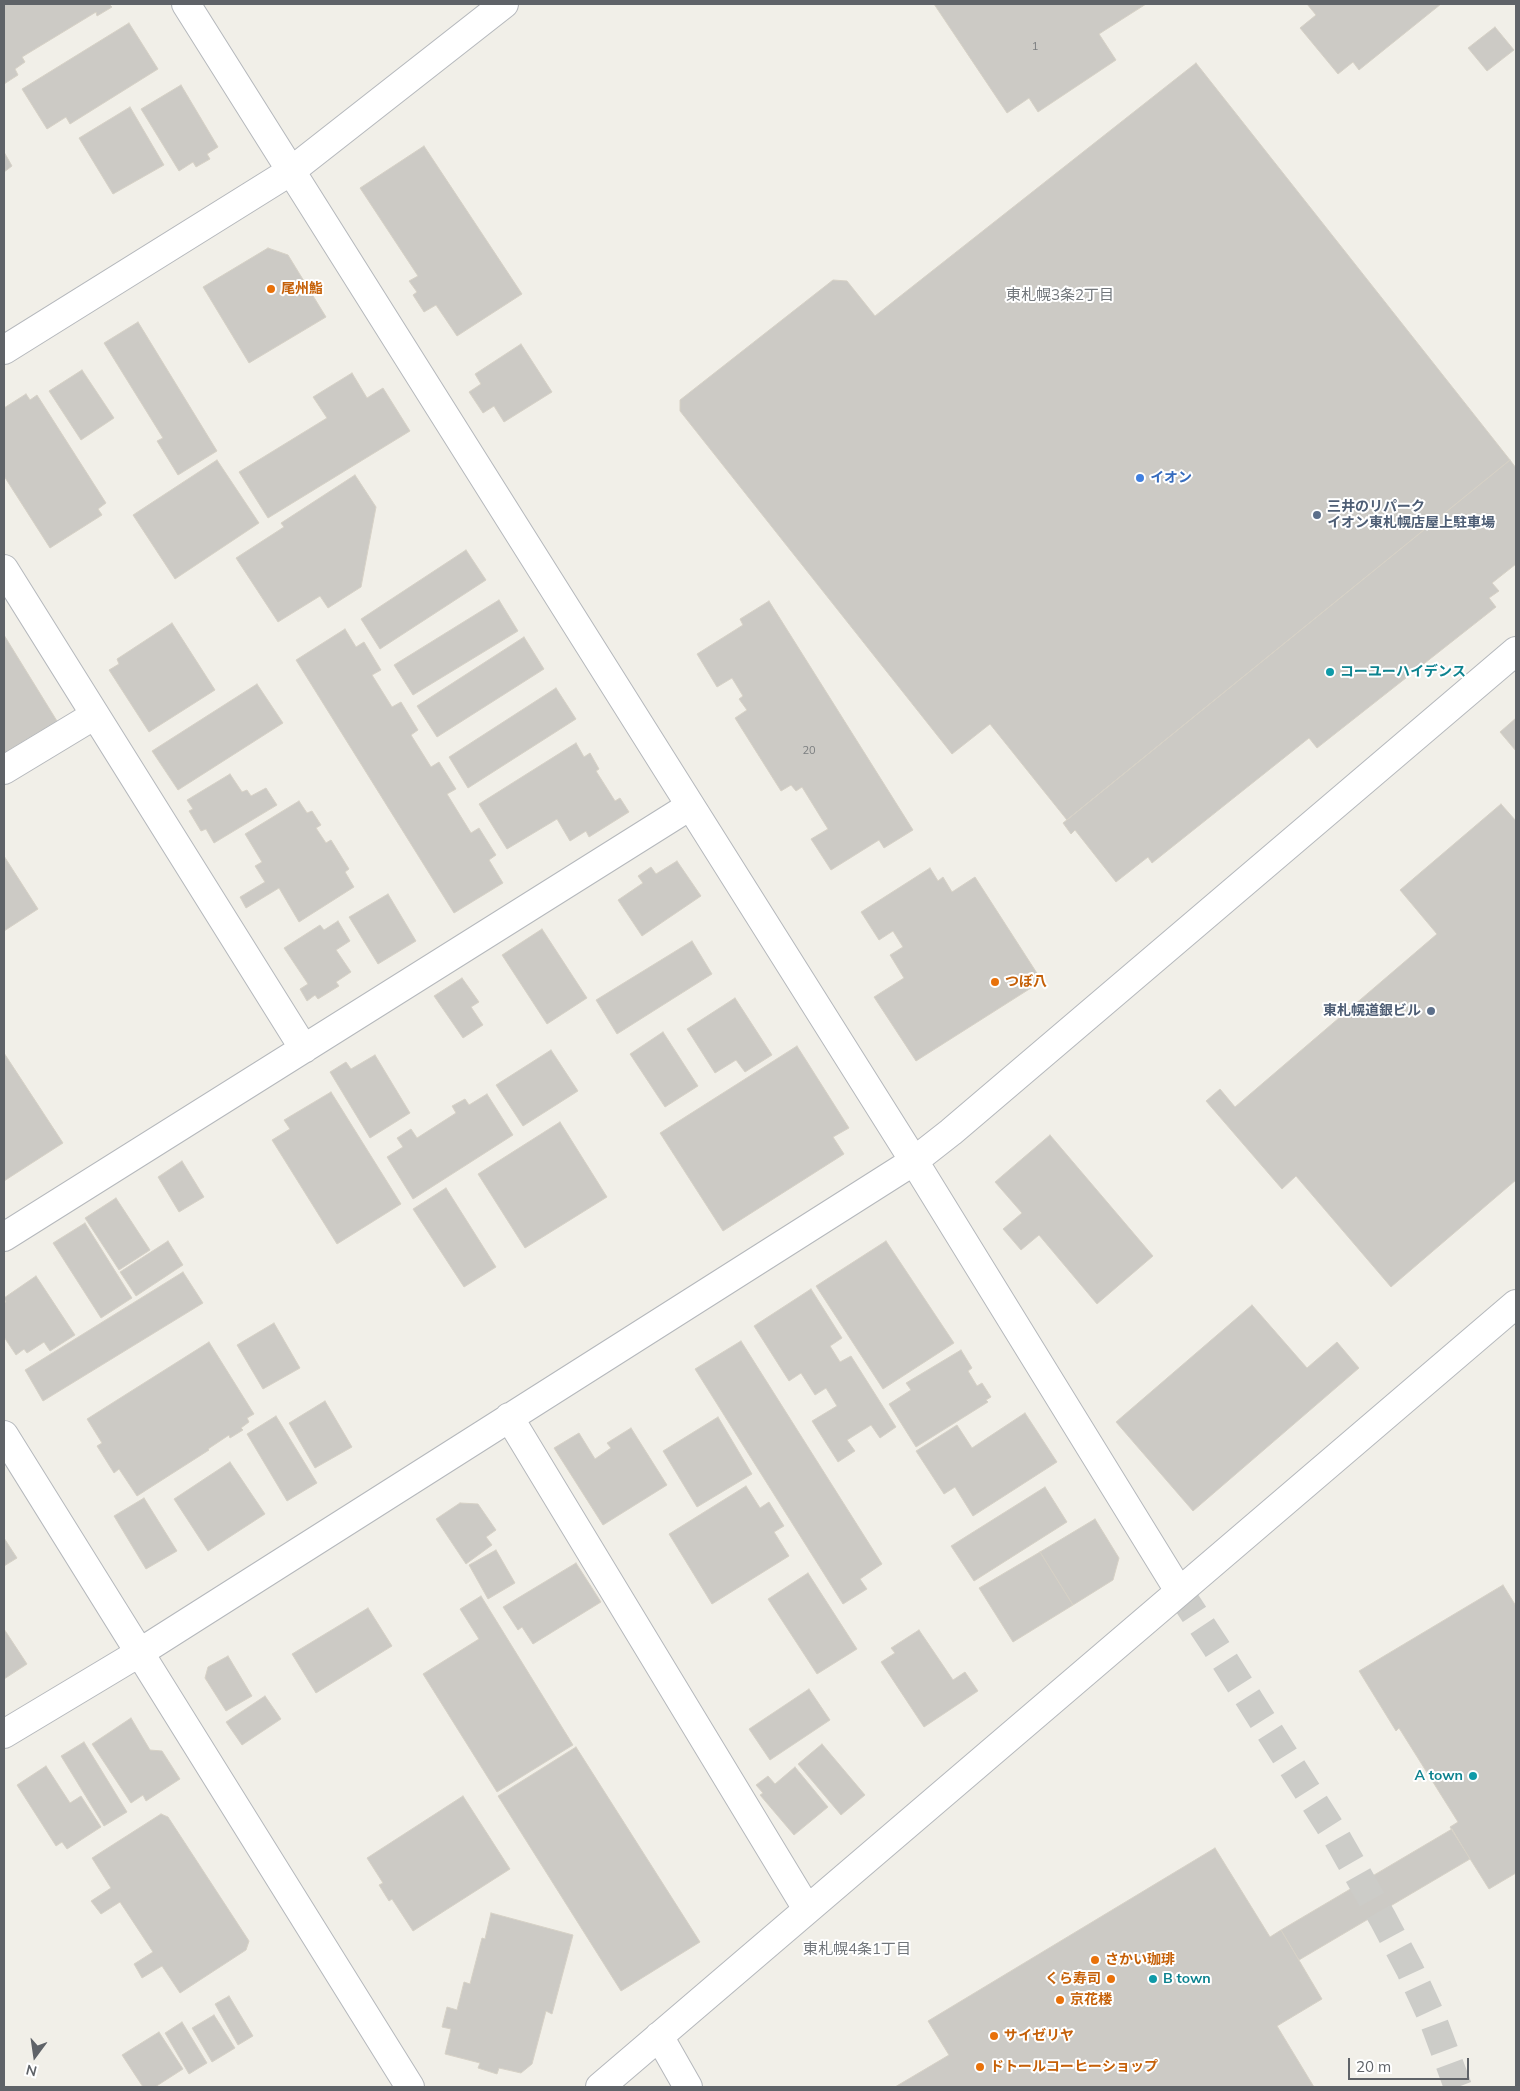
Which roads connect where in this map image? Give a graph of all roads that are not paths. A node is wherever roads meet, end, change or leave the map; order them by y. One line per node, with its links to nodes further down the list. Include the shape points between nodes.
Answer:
1 (186, 4): 3 (street)
2 (504, 4): 3 (street)
3 (291, 171): 4 (street); 9 (street)
4 (4, 350)
5 (4, 569): 7 (street)
6 (1516, 651): 11 (street)
7 (95, 715): 8 (street); 10 (street)
8 (4, 770)
9 (690, 806): 10 (street); 11 (street)
10 (304, 1049): 12 (street)
11 (914, 1161): 14 (street); 16 (street)
12 (4, 1237)
13 (1516, 1304): 16 (street)
14 (510, 1417): 17 (street); 19 (street)
15 (4, 1435): 17 (street)
16 (1179, 1591): 19 (street)
17 (139, 1653): 18 (street); 21 (street)
18 (4, 1734)
19 (807, 1909): 20 (street)
20 (659, 2036): 22 (street); 23 (street)
21 (410, 2087)
22 (600, 2087)
23 (688, 2087)

